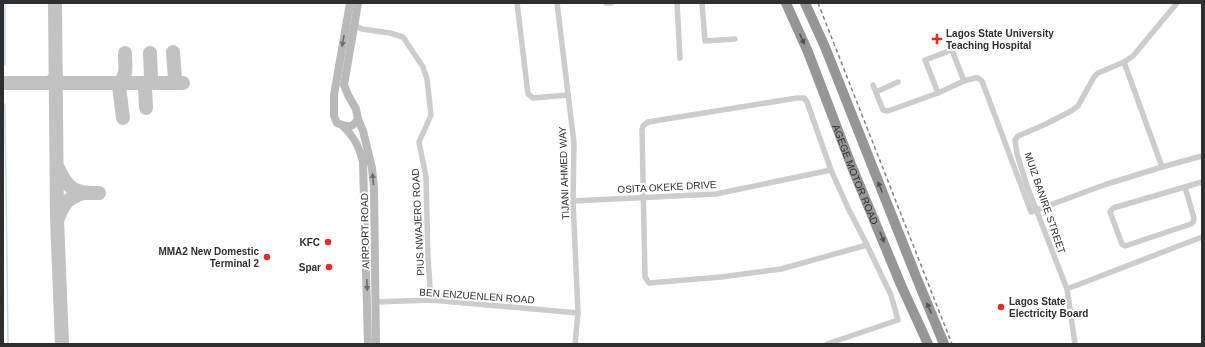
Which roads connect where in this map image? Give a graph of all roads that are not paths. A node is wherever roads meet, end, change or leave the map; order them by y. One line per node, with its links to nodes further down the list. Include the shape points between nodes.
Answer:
1 (350, 3): 23 (main road, one-way to 23)
2 (358, 3): 12 (main road)
3 (517, 3): 21 (street, via 528,94 533,98)
4 (557, 3): 21 (street, TIJANI AHMED WAY)
5 (606, 3): 6 (street)
6 (611, 3)
7 (677, 3): 14 (street)
8 (702, 3): 13 (street, via 705,41)
9 (786, 3): 37 (highway, AGEGE MOTOR ROAD, one-way to 37)
10 (805, 3): 36 (highway, AGEGE MOTOR ROAD, one-way to 10)
11 (1178, 3): 15 (street, via 1133,56)
12 (354, 25): 22 (main road, via 344,80); 39 (street, PIUS NWAJERO ROAD, via 403,37 424,67 431,115 419,142 426,178)
13 (735, 39)
14 (680, 58)
15 (1124, 62): 27 (street); 33 (street, MUIZ BANIRE STREET, via 1098,73 1078,106 1018,136 1015,140)
16 (964, 81): 20 (street); 20 (street, via 952,50 925,60); 33 (street, via 975,78 982,81 1031,212)
17 (898, 82): 19 (street)
18 (872, 85): 19 (street)
19 (876, 92): 20 (street, via 883,110 888,111)
20 (938, 93)
21 (568, 95): 32 (street, TIJANI AHMED WAY, via 574,143)
22 (350, 100): 23 (main road, via 344,98); 24 (main road, via 356,109)
23 (333, 106): 25 (main road, via 337,123)
24 (358, 119): 25 (main road, via 355,125); 40 (main road, AIRPORT ROAD, one-way to 24, via 374,181)
25 (343, 126): 42 (main road, AIRPORT ROAD, one-way to 42, via 356,140 363,162)
26 (1202, 156): 27 (street)
27 (1162, 167): 33 (street)
28 (831, 170): 31 (street, OSITA OKEKE DRIVE, via 716,194); 31 (street, via 807,102 804,98 797,98 648,122 642,130); 35 (street)
29 (1202, 182): 30 (street)
30 (1185, 187): 30 (street, via 1112,208 1110,212 1122,244 1125,246 1191,224 1194,218)
31 (644, 198): 32 (street, OSITA OKEKE DRIVE); 35 (street, via 645,277 649,282 721,277 781,269)
32 (573, 201): 41 (street, TIJANI AHMED WAY)
33 (1036, 210): 38 (street, MUIZ BANIRE STREET)
34 (1202, 237): 38 (street)
35 (867, 244): 45 (street, via 891,295 898,320)
36 (917, 279): 37 (highway); 47 (highway, AGEGE MOTOR ROAD, one-way to 36)
37 (901, 285): 46 (highway, AGEGE MOTOR ROAD)
38 (1067, 289): 48 (street, MUIZ BANIRE STREET)
39 (431, 300): 40 (street, BEN ENZUENLEN ROAD); 41 (street, BEN ENZUENLEN ROAD)
40 (375, 302): 43 (main road, AIRPORT ROAD)
41 (578, 313): 44 (street, TIJANI AHMED WAY)
42 (368, 344)
43 (376, 344)
44 (575, 344)
45 (827, 344)
46 (928, 344)
47 (944, 344)
48 (1075, 344)

